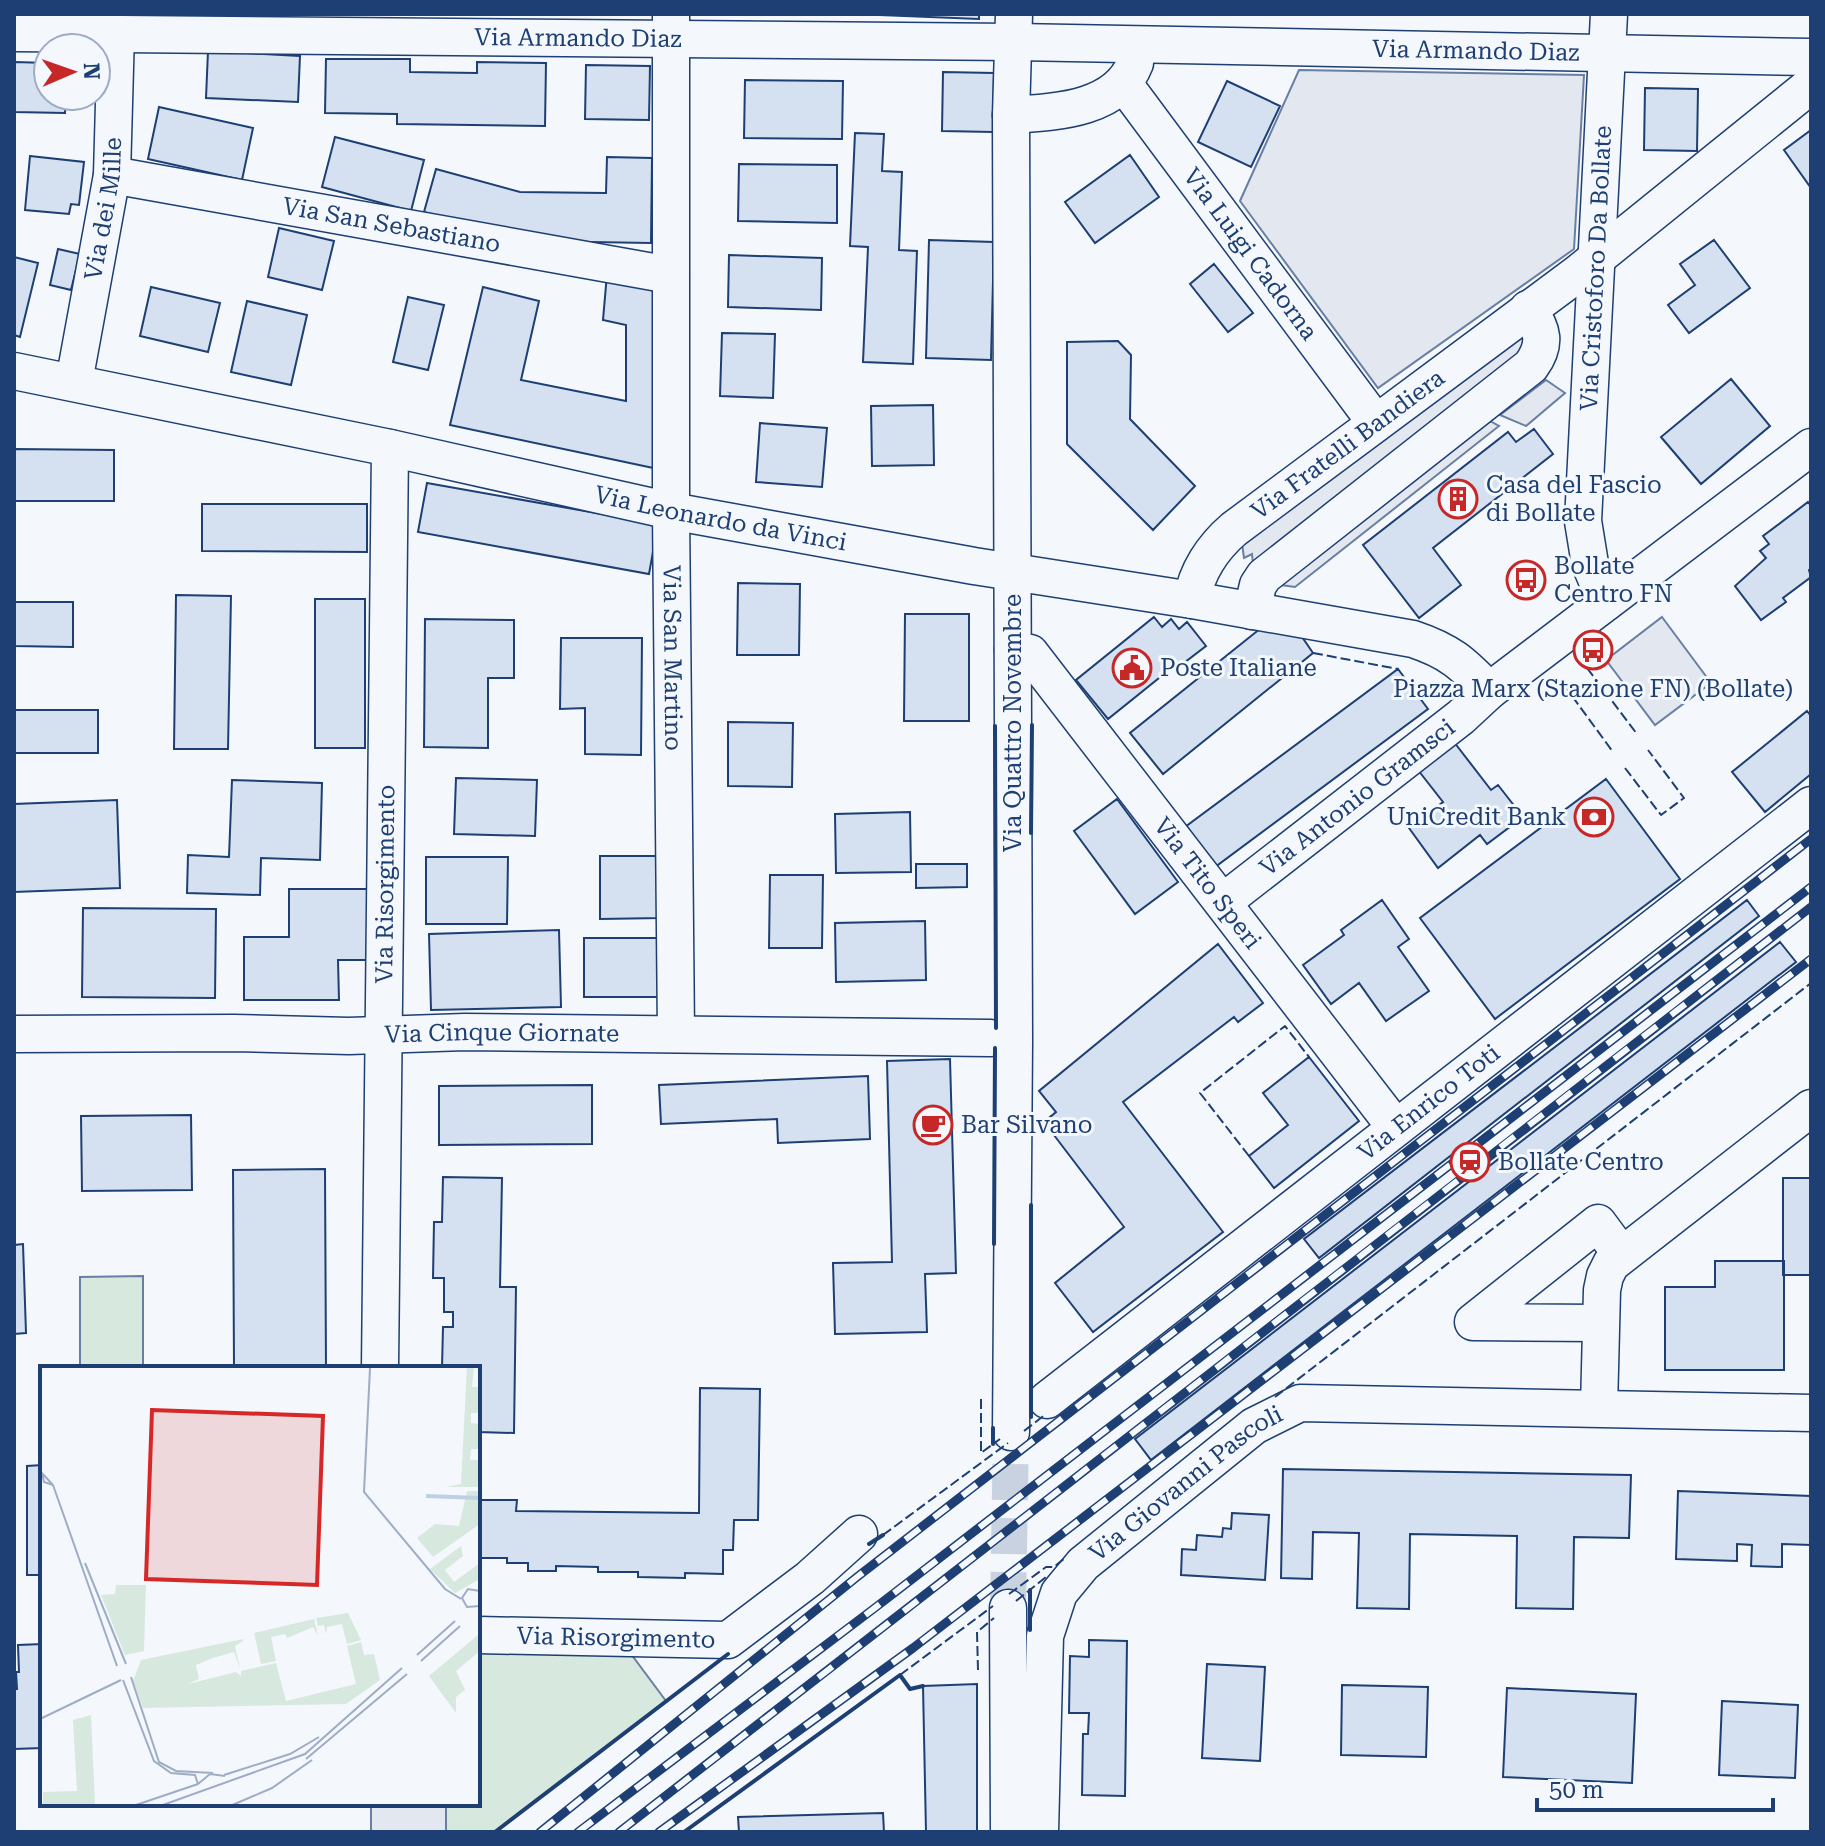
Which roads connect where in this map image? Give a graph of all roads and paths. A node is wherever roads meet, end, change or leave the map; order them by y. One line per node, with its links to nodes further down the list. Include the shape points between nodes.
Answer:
1 (1609, 14): 8 (street, Via Cristoforo Da Bollate)
2 (60, 23): 5 (street, Via Armando Diaz); 6 (street, Via Armando Diaz)
3 (671, 27): 4 (street, Via Armando Diaz); 5 (street, Via Armando Diaz); 15 (street, Via San Martino)
4 (1013, 28): 7 (street, Via Armando Diaz); 12 (street, Via Quattro Novembre)
5 (116, 32): 13 (street, Via dei Mille)
6 (14, 33)
7 (1141, 46): 8 (street, Via Armando Diaz); 10 (street)
8 (1607, 53): 9 (street, Via Armando Diaz); 14 (street, Via Cristoforo Da Bollate)
9 (1811, 57)
10 (1124, 84): 12 (street, via 1079,106); 19 (street, Via Luigi Cadorna)
11 (1811, 85): 14 (street, Via Fratelli Bandiera)
12 (1011, 115): 23 (street, Via Quattro Novembre)
13 (112, 175): 15 (street, Via San Sebastiano); 18 (street, Via dei Mille)
14 (1598, 257): 16 (street, Via Fratelli Bandiera); 25 (street, Via Cristoforo Da Bollate, via 1583,521 1590,564)
15 (670, 275): 22 (street, Via San Martino)
16 (1528, 309): 19 (street, Via Fratelli Bandiera); 26 (street, Via Fratelli Bandiera, via 1542,334 1531,366 1264,576)
17 (14, 371): 18 (street, Via Leonardo da Vinci)
18 (74, 382): 21 (street, Via Leonardo da Vinci)
19 (1376, 423): 24 (street, Via Fratelli Bandiera, via 1225,537 1201,571)
20 (1811, 447): 25 (street)
21 (390, 448): 22 (street, Via Leonardo da Vinci); 32 (street, Via Risorgimento)
22 (671, 511): 23 (street, Via Leonardo da Vinci); 33 (street, Via San Martino)
23 (1012, 572): 24 (street, Via Leonardo da Vinci); 27 (street, Via Quattro Novembre)
24 (1192, 600): 26 (street, Via Leonardo da Vinci)
25 (1606, 602): 28 (street, Via Antonio Gramsci)
26 (1252, 611): 28 (street, Via Leonardo da Vinci, via 1413,639 1461,661)
27 (1013, 650): 30 (street, Via Tito Speri, via 1030,653); 43 (street, Via Quattro Novembre)
28 (1489, 691): 30 (street, Via Antonio Gramsci)
29 (1811, 805): 36 (street, Via Enrico Toti)
30 (1223, 902): 36 (street, Via Tito Speri)
31 (14, 1034): 32 (street, Via Cinque Giornate)
32 (383, 1034): 33 (street, Via Cinque Giornate); 39 (street, Via Risorgimento)
33 (676, 1034): 34 (street, Via Cinque Giornate)
34 (991, 1038)
35 (1811, 1108): 37 (street)
36 (1396, 1128): 40 (street, Via Enrico Toti)
37 (1621, 1254): 38 (street, via 1605,1276); 38 (street, via 1598,1223 1473,1322)
38 (1599, 1323): 41 (street)
39 (380, 1366)
40 (1047, 1400)
41 (1599, 1408): 42 (street, Via Giovanni Pascoli); 48 (street, Via Giovanni Pascoli, via 1300,1403 1254,1426 1083,1564 1059,1593 1045,1636)
42 (1811, 1413)
43 (1011, 1432)
44 (859, 1534): 46 (street, Via Risorgimento, via 728,1640)
45 (1008, 1608): 47 (street)
46 (480, 1635)
47 (1009, 1832)
48 (1040, 1832)

